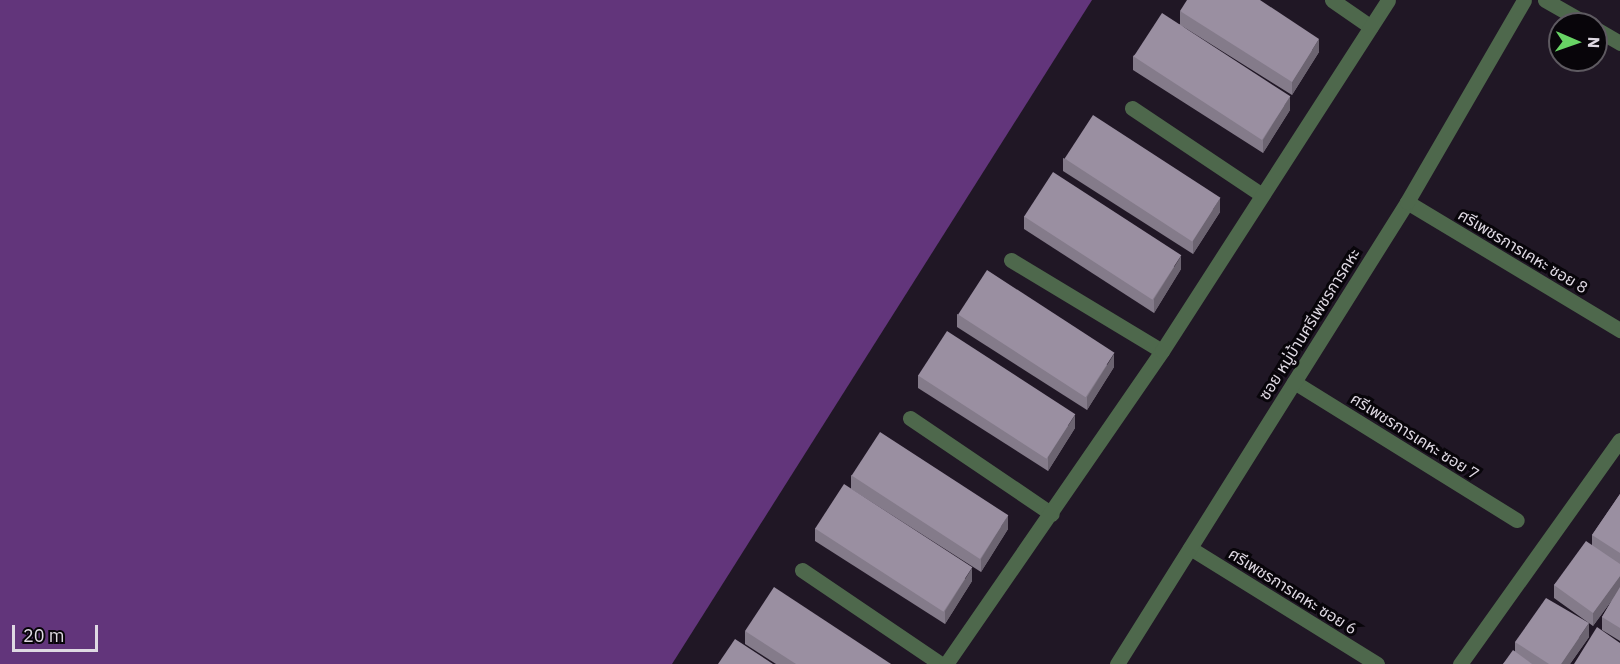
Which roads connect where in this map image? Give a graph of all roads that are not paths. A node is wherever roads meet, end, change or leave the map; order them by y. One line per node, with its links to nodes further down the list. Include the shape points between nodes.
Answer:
1 (1332, 0): 6 (street)
2 (1388, 0): 6 (street)
3 (1524, 0): 9 (street, ซอย หมู่บ้านศรีเพชรการคหะ)
4 (1545, 0): 5 (street)
5 (1566, 12)
6 (1371, 27): 8 (street)
7 (1132, 108): 8 (street)
8 (1262, 195): 12 (street)
9 (1407, 202): 11 (street, ศรีเพชรการเคหะ ซอย 8); 13 (street, ซอย หมู่บ้านศรีเพชรการคหะ)
10 (1011, 260): 12 (street)
11 (1620, 330)
12 (1162, 351): 16 (street)
13 (1294, 382): 17 (street, ศรีเพชรการเคหะ ซอย 7); 18 (street, ซอย หมู่บ้านศรีเพชรการคหะ)
14 (910, 418): 16 (street)
15 (1620, 440): 24 (street)
16 (1052, 514): 21 (street)
17 (1517, 520)
18 (1190, 548): 22 (street, ซอย หมู่บ้านศรีเพชรการคหะ); 23 (street, ศรีเพชรการเคหะ ซอย 6)
19 (802, 570): 20 (street)
20 (940, 664)
21 (946, 664)
22 (1117, 664)
23 (1377, 664)
24 (1460, 664)

